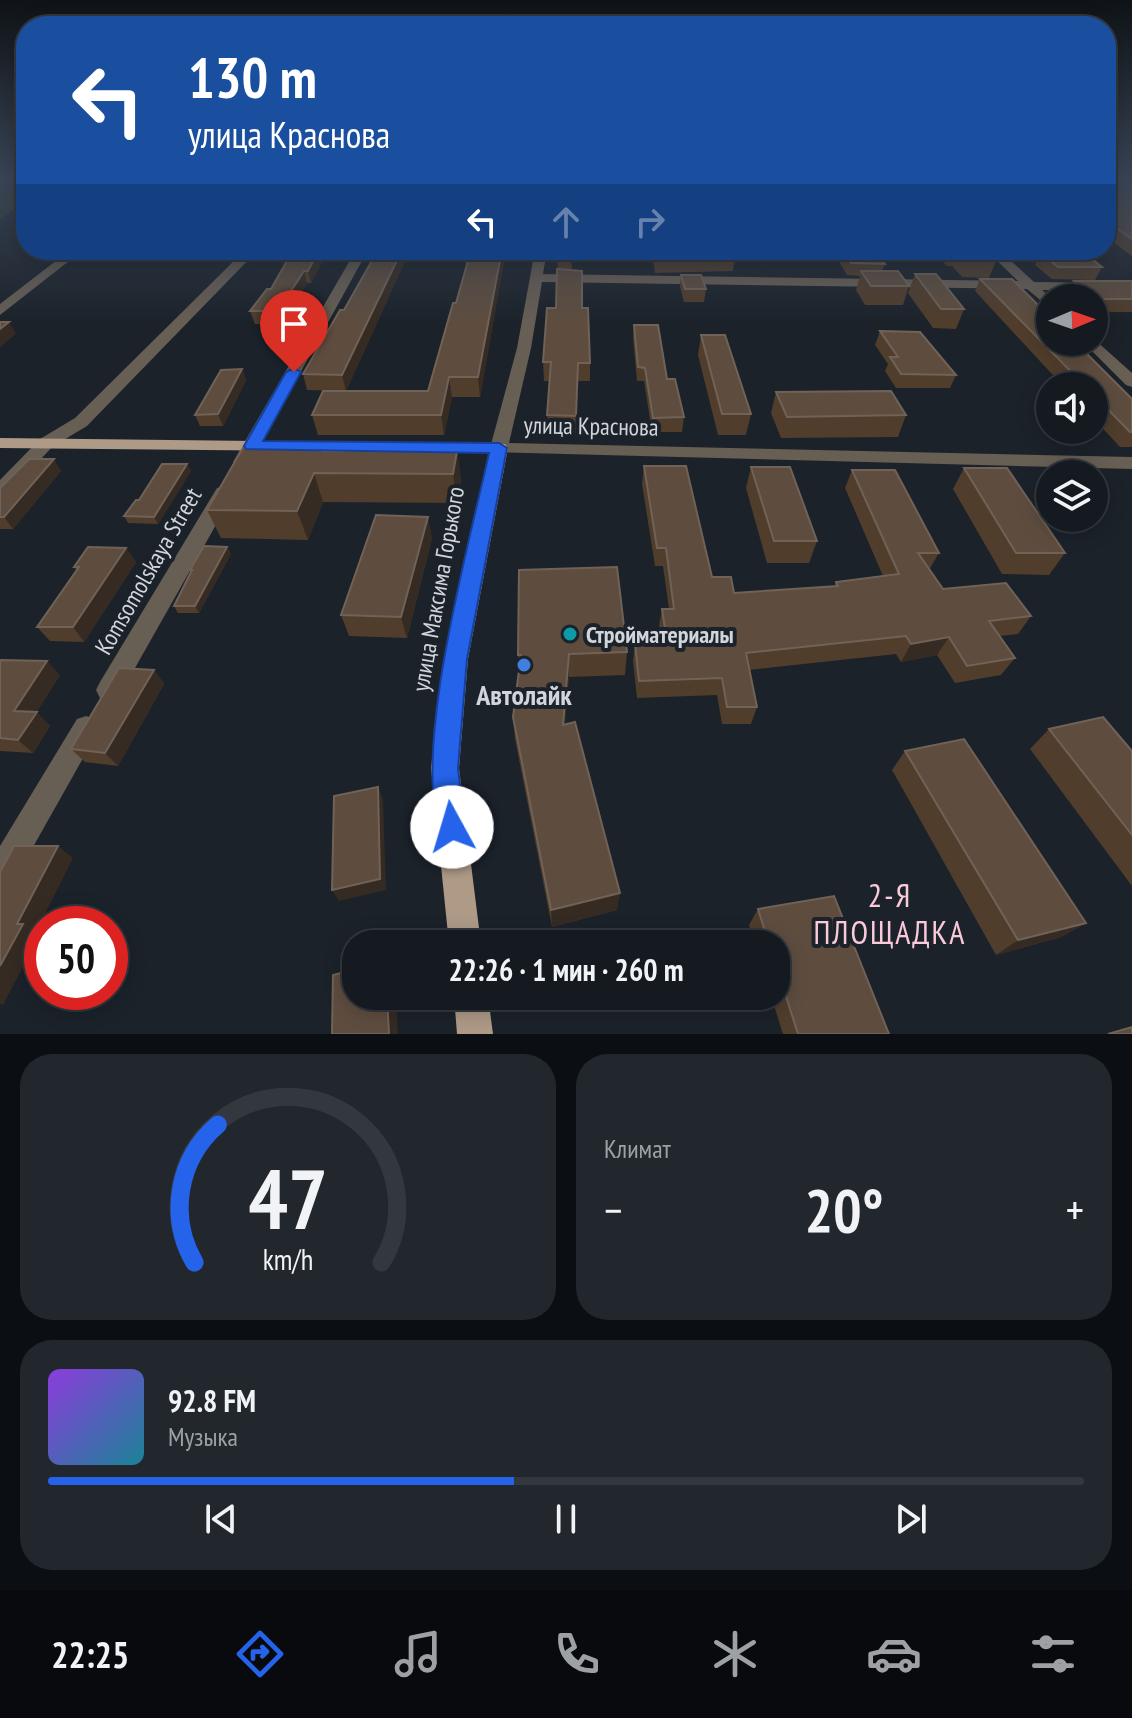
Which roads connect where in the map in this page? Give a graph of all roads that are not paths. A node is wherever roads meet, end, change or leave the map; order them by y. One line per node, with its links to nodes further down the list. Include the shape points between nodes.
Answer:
1 (64, 260): 10 (street)
2 (242, 260): 14 (street, via 81,422)
3 (356, 260): 15 (street, Komsomolskaya Street)
4 (540, 260): 6 (street, улица Максима Горького)
5 (1003, 260): 7 (street)
6 (537, 278): 7 (street); 16 (street, улица Максима Горького)
7 (1032, 286): 8 (street); 9 (street)
8 (1132, 287)
9 (1036, 290)
10 (0, 311)
11 (1105, 356): 12 (street)
12 (1132, 382)
13 (0, 443): 14 (main road, улица Краснова)
14 (46, 443): 15 (main road, улица Краснова); 18 (street)
15 (252, 446): 16 (main road, улица Краснова); 19 (street, Komsomolskaya Street)
16 (499, 448): 17 (street, улица Краснова); 20 (main road, улица Максима Горького, via 456,659 445,768)
17 (1132, 463)
18 (0, 491)
19 (0, 875)
20 (463, 930)
21 (472, 1010): 22 (main road)
22 (475, 1034)

